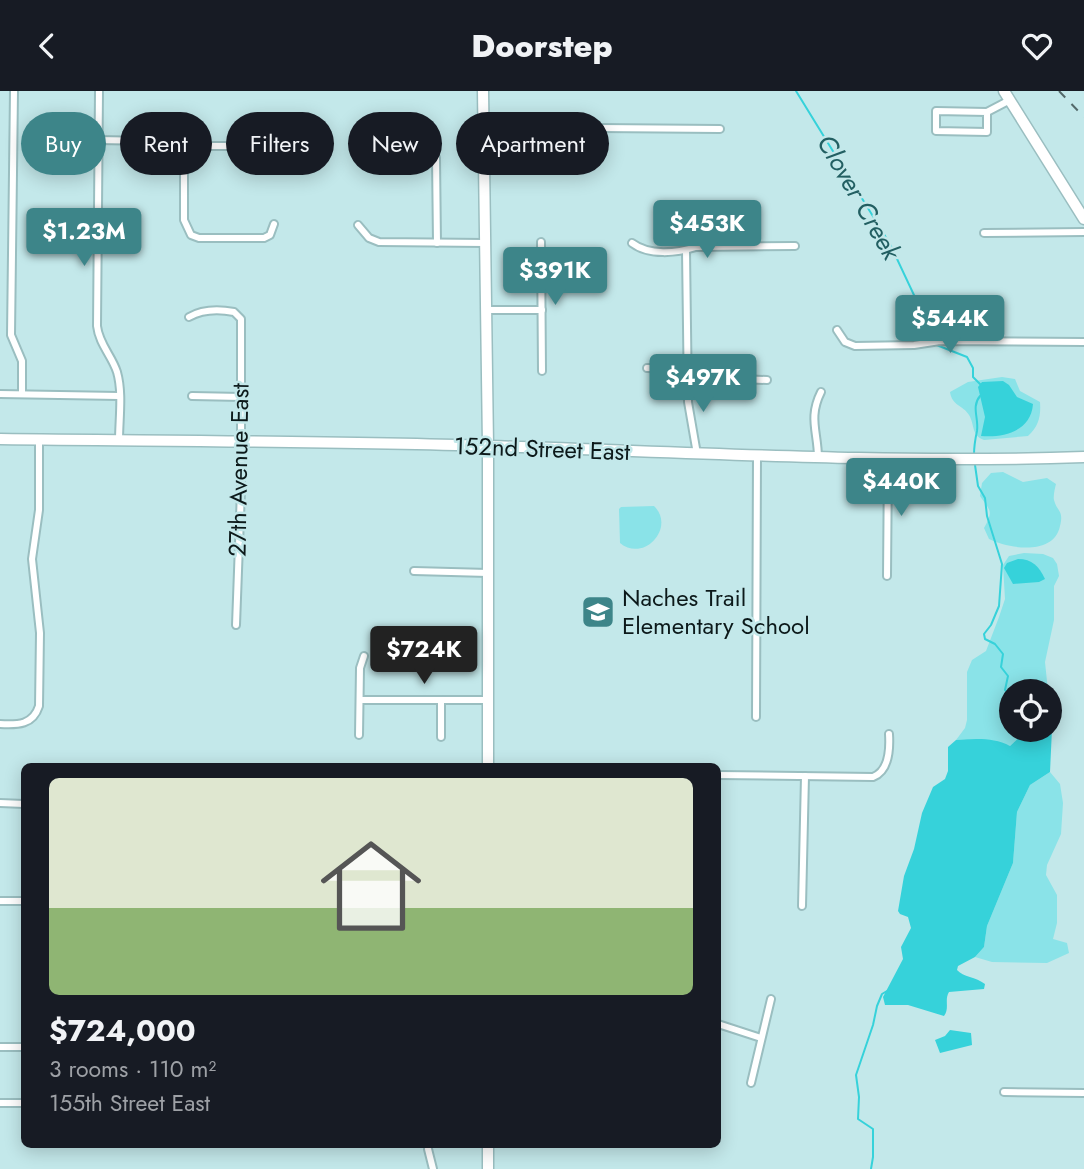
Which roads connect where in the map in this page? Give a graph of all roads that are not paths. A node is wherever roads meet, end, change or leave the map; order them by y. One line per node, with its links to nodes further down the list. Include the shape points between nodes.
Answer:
1 (14, 91): 36 (street, via 11,335 22,361)
2 (99, 91): 5 (street)
3 (483, 91): 6 (main road)
4 (1007, 96): 7 (street); 14 (main road)
5 (99, 112)
6 (484, 112)
7 (987, 112): 7 (street, via 936,111 936,131 987,132)
8 (609, 128): 9 (street)
9 (720, 129)
10 (98, 175): 37 (street, via 97,326 120,381)
11 (184, 175): 15 (street, via 184,220 188,232 199,238 264,239)
12 (436, 175): 20 (street)
13 (484, 175): 21 (main road)
14 (1084, 219)
15 (274, 224)
16 (358, 225): 20 (street, via 373,241)
17 (1084, 232): 18 (street)
18 (984, 233)
19 (541, 242): 26 (street)
20 (437, 243): 21 (street)
21 (485, 243): 25 (main road)
22 (632, 243): 24 (street, via 645,251)
23 (795, 246): 24 (street, via 696,247)
24 (686, 251): 32 (street)
25 (486, 310): 26 (street); 44 (main road)
26 (542, 310): 31 (street)
27 (189, 317): 39 (street, 27th Avenue East, via 214,310 239,315)
28 (837, 330): 29 (street, via 845,342 855,346 940,341)
29 (1084, 342)
30 (647, 368): 32 (street)
31 (542, 371)
32 (688, 373): 33 (street); 45 (street)
33 (767, 380)
34 (821, 391): 48 (street, via 815,404)
35 (0, 394): 36 (street)
36 (22, 394): 37 (street)
37 (119, 396): 42 (street)
38 (192, 396): 39 (street)
39 (242, 397): 43 (street, 27th Avenue East)
40 (0, 439): 41 (main road, 152nd Street East)
41 (39, 440): 42 (main road, 152nd Street East); 59 (street, via 39,510 32,559 40,633 40,700 33,717 19,724)
42 (119, 441): 43 (main road, 152nd Street East)
43 (242, 443): 44 (main road, 152nd Street East); 53 (street, 27th Avenue East)
44 (488, 446): 45 (main road, 152nd Street East); 51 (main road)
45 (697, 454): 46 (main road, 152nd Street East)
46 (757, 456): 48 (main road, 152nd Street East); 58 (street)
47 (1084, 457): 49 (main road, 152nd Street East)
48 (818, 458): 49 (main road, 152nd Street East)
49 (888, 459): 52 (street)
50 (414, 571): 51 (street)
51 (488, 573): 55 (main road)
52 (887, 576)
53 (236, 625)
54 (364, 656): 56 (street)
55 (488, 699): 57 (street); 63 (main road)
56 (360, 700): 57 (street); 61 (street)
57 (441, 700): 62 (street)
58 (756, 717)
59 (0, 724)
60 (890, 734): 65 (street, via 888,758 881,773 873,777)
61 (359, 735)
62 (441, 737)
63 (488, 763)
64 (721, 775): 65 (street)
65 (805, 776): 70 (street)
66 (0, 803): 67 (street)
67 (21, 804)
68 (0, 901): 69 (street)
69 (21, 901)
70 (802, 906)
71 (771, 999): 73 (street)
72 (721, 1025): 73 (street)
73 (761, 1038): 76 (street)
74 (0, 1047): 75 (street)
75 (21, 1047)
76 (751, 1083)
77 (1004, 1092): 78 (street)
78 (1084, 1093)
79 (0, 1103): 80 (street)
80 (21, 1103)
81 (488, 1148): 84 (main road)
82 (428, 1149): 83 (street)
83 (433, 1169)
84 (488, 1169)

